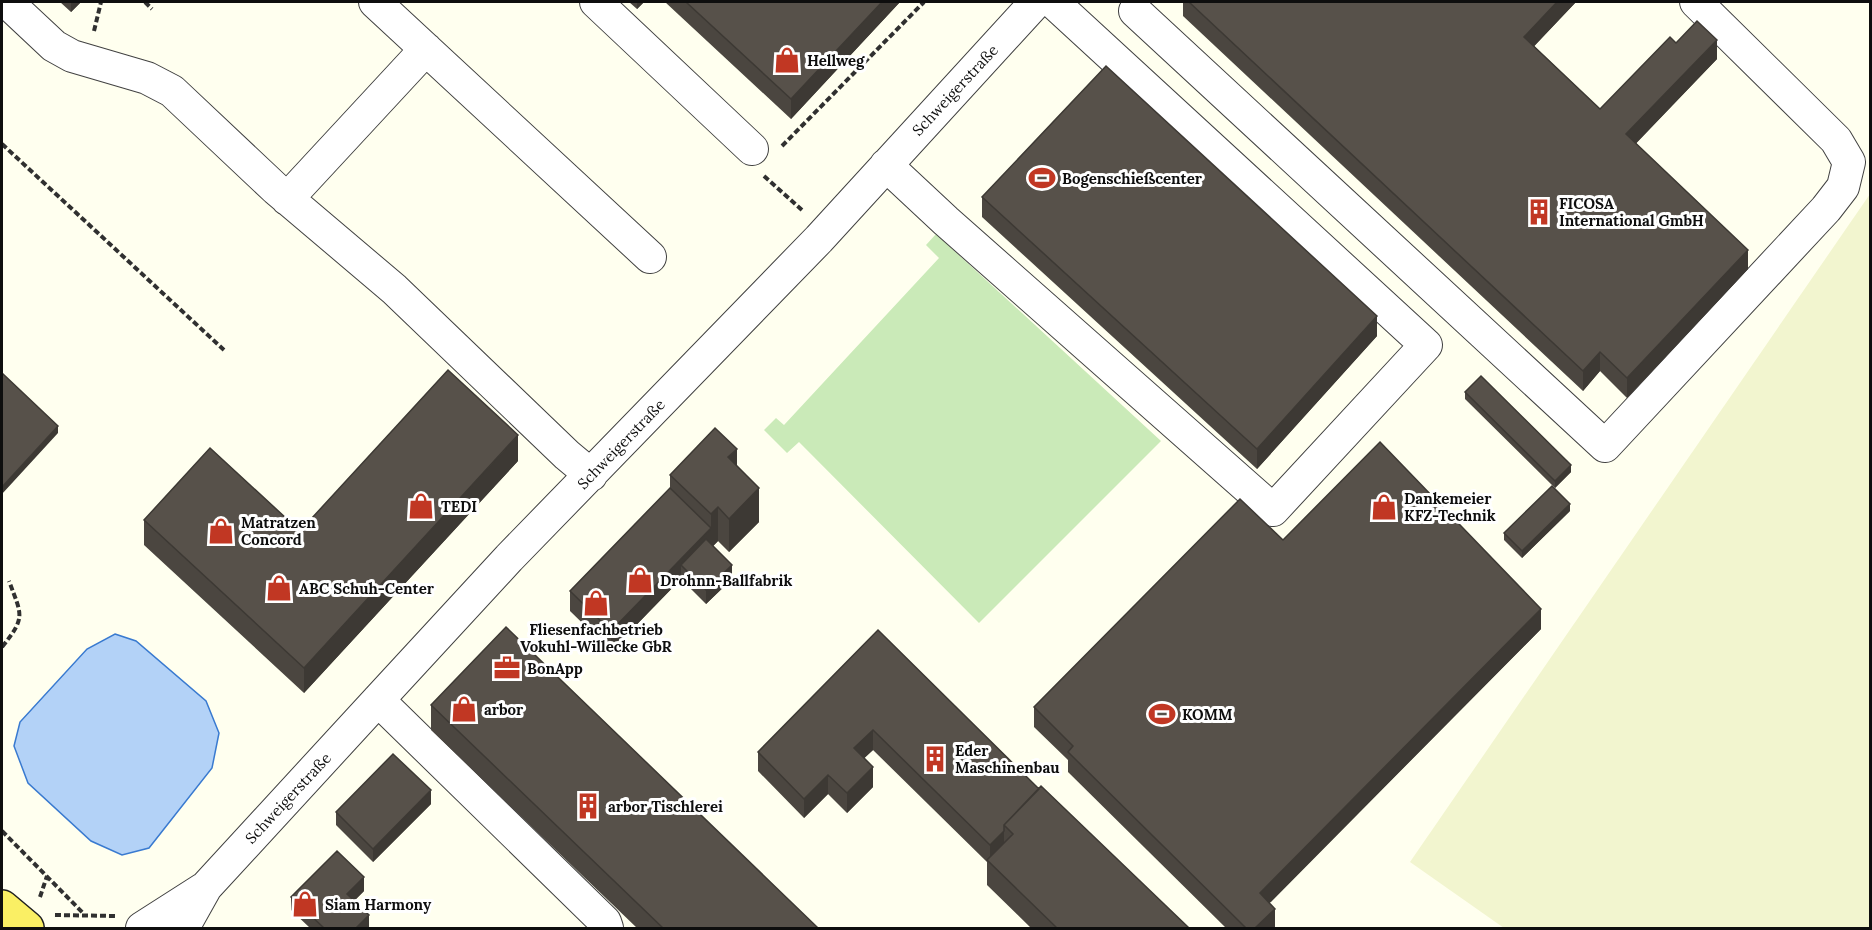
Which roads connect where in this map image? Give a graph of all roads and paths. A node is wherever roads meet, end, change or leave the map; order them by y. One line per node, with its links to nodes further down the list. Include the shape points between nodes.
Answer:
1 (7, 2): 18 (street, via 54,46 72,56 147,78 172,91)
2 (101, 2): 12 (path)
3 (144, 2): 11 (path)
4 (375, 2): 13 (street)
5 (596, 2): 15 (street)
6 (924, 2): 15 (path, via 784,146)
7 (1036, 2): 16 (street, Schweigerstraße)
8 (1053, 2): 16 (street, via 1426,345 1274,510)
9 (1696, 2): 10 (street, via 1836,140 1849,162 1844,187 1605,446)
10 (1135, 5)
11 (152, 9)
12 (93, 37)
13 (426, 49): 18 (street); 20 (street)
14 (2, 144): 21 (path)
15 (752, 149)
16 (886, 165): 22 (street, Schweigerstraße)
17 (773, 184): 19 (path)
18 (287, 199): 22 (street, via 394,289)
19 (795, 203)
20 (650, 257)
21 (224, 350)
22 (591, 476): 25 (street, Schweigerstraße)
23 (9, 581): 24 (path, via 20,610 18,627)
24 (2, 647)
25 (378, 700): 27 (street, Schweigerstraße); 33 (street)
26 (2, 831): 29 (path)
27 (206, 887): 31 (street, Schweigerstraße); 32 (street, Schweigerstraße)
28 (2, 907): 30 (main road)
29 (85, 914)
30 (27, 928)
31 (142, 928)
32 (183, 928)
33 (607, 928)

